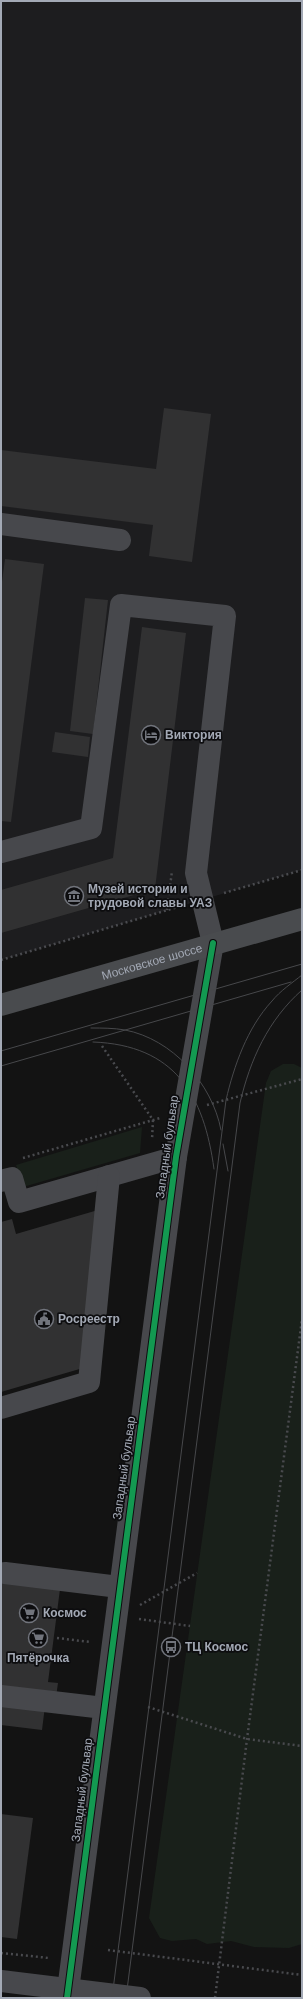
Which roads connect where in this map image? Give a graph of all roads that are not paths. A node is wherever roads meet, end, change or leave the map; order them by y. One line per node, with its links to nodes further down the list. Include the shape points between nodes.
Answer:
1 (1, 524): 2 (street)
2 (120, 540)
3 (1, 852): 5 (street, via 91,828 121,604 226,616 196,873)
4 (302, 919): 5 (main road, Московское шоссе)
5 (213, 943): 6 (main road, Московское шоссе); 7 (street, Западный бульвар)
6 (1, 1005)
7 (176, 1157): 8 (street); 12 (street, Западный бульвар)
8 (109, 1176): 9 (street, via 19,1202 12,1178); 10 (street, via 88,1382)
9 (1, 1181)
10 (1, 1408)
11 (5, 1574): 12 (street)
12 (119, 1587): 14 (street, Западный бульвар)
13 (1, 1696): 14 (street)
14 (104, 1708): 16 (street, Западный бульвар)
15 (1, 1981): 16 (street)
16 (68, 1993): 17 (street)
17 (140, 1998)

